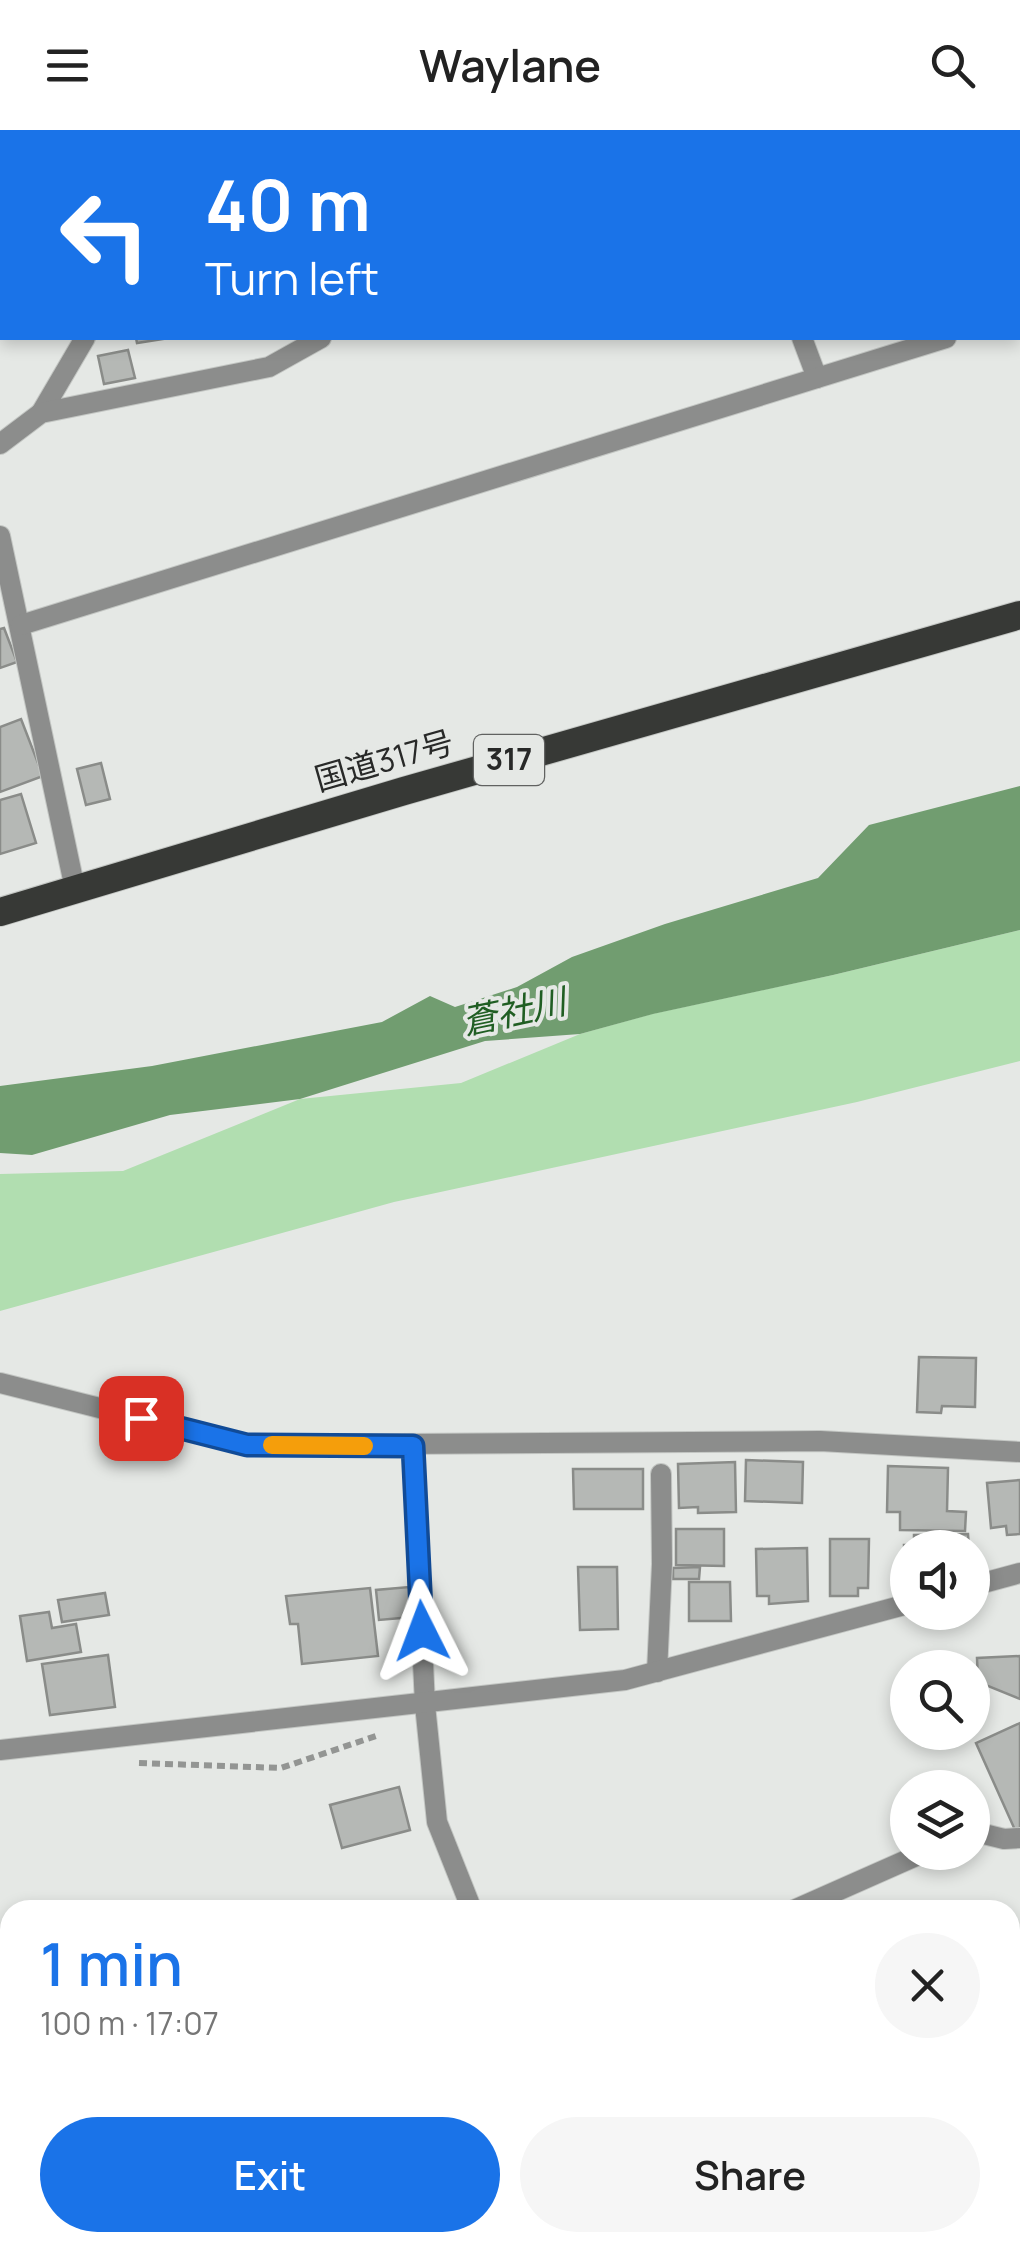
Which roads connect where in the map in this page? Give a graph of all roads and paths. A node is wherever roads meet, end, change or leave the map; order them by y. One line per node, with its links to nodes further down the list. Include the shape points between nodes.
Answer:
1 (84, 340): 6 (street)
2 (317, 340): 6 (street, via 269,367)
3 (803, 340): 5 (street)
4 (940, 340): 5 (street)
5 (817, 378): 10 (street)
6 (41, 414): 7 (street)
7 (0, 444)
8 (0, 536): 10 (street)
9 (1020, 615): 11 (highway, 国道317号 / 317)
10 (20, 625): 11 (street)
11 (74, 888): 12 (highway, 国道317号 / 317)
12 (0, 912)
13 (0, 1383): 14 (street, via 247,1445)
14 (413, 1446): 15 (street, via 820,1441); 21 (street)
15 (1020, 1452)
16 (661, 1474): 20 (street)
17 (1020, 1573): 18 (street)
18 (990, 1581)
19 (890, 1609): 20 (street)
20 (656, 1672): 21 (street)
21 (425, 1705): 23 (street); 28 (street, via 437,1822)
22 (378, 1736): 24 (path, via 281,1768)
23 (0, 1750)
24 (132, 1762)
25 (990, 1835): 26 (street)
26 (1020, 1838)
27 (890, 1867): 29 (street)
28 (468, 1900)
29 (817, 1900)

